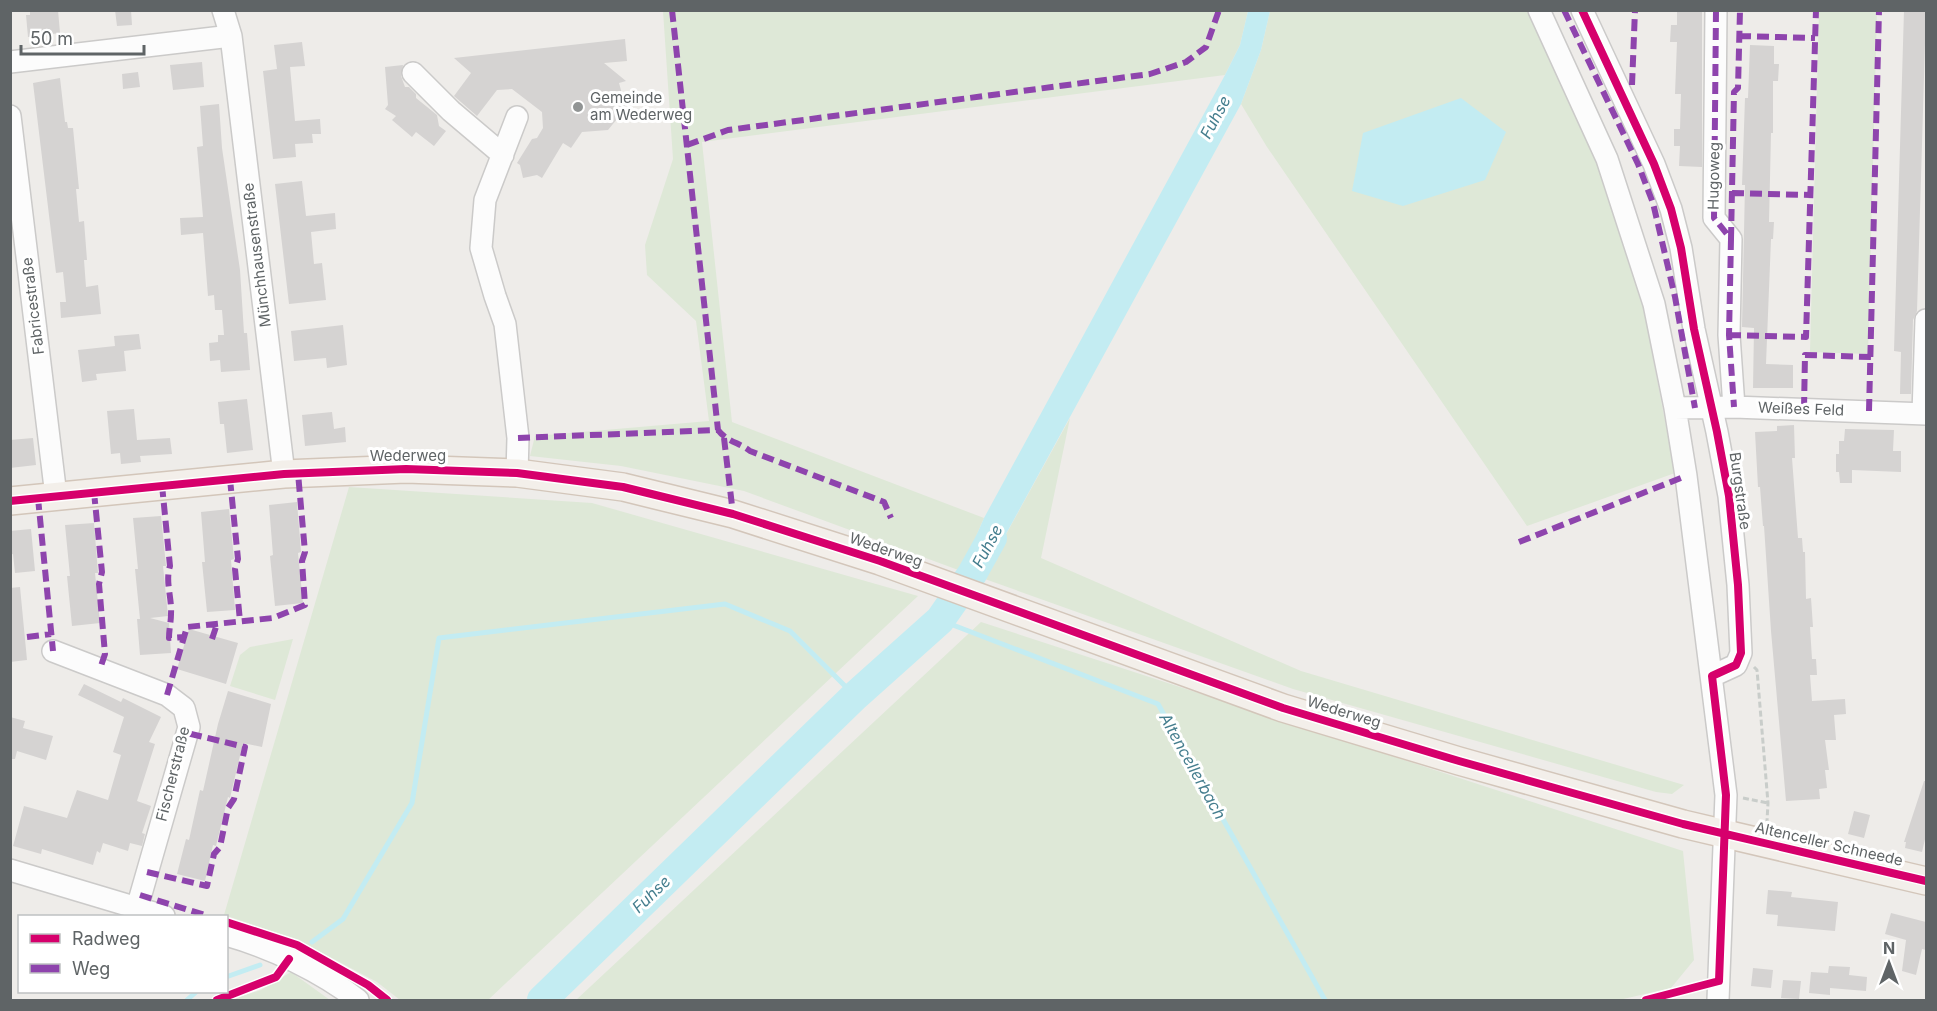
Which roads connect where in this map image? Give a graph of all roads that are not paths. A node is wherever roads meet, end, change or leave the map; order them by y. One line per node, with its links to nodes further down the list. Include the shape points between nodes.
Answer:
1 (223, 10): 5 (street, Münchhausenstraße)
2 (1539, 10): 14 (street, via 1607,159 1654,304)
3 (1582, 10): 13 (street, Burgstraße, via 1654,164 1671,210)
4 (1716, 10): 12 (street, Hugoweg, via 1714,218 1731,239 1729,335)
5 (231, 36): 6 (street); 17 (street, Münchhausenstraße)
6 (10, 62)
7 (413, 73): 10 (street)
8 (10, 116): 18 (street, Fabricestraße)
9 (517, 117): 10 (street)
10 (503, 155): 16 (street, via 485,200 481,248 506,324 518,438)
11 (1926, 320): 15 (street)
12 (1734, 406): 13 (street, Weißes Feld); 15 (street, Weißes Feld)
13 (1712, 407): 14 (street, Weißes Feld); 21 (street, Burgstraße, via 1729,496 1741,653 1736,665)
14 (1675, 408): 21 (street)
15 (1925, 414)
16 (517, 472): 17 (main road, Wederweg, via 406,469); 22 (main road, Wederweg, via 623,487 733,514 880,561 1294,711 1614,806)
17 (284, 474): 18 (main road, Wederweg)
18 (56, 496): 19 (main road, Wederweg)
19 (10, 501)
20 (53, 651): 25 (street, Fischerstraße, via 167,695 184,708 189,727)
21 (1712, 676): 22 (street, via 1726,795)
22 (1724, 833): 24 (main road, Altenceller Schneede); 29 (street)
23 (10, 870): 25 (street)
24 (1926, 880)
25 (137, 908): 26 (street)
26 (161, 915)
27 (228, 936): 28 (street, via 289,959)
28 (358, 1000)
29 (1718, 1000)

